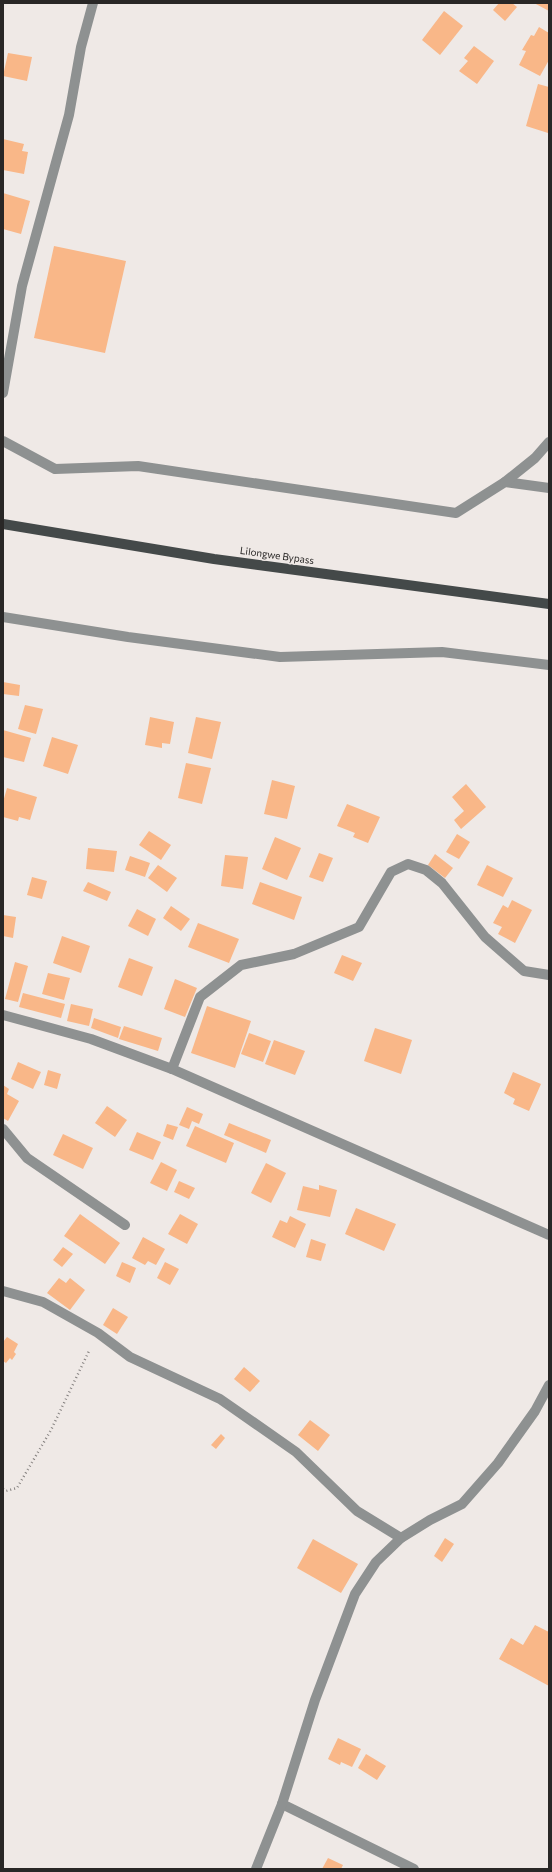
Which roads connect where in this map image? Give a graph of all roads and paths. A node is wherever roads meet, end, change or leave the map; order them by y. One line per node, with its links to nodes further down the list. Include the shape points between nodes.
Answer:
1 (93, 3): 2 (street, via 81,47 69,115 22,286)
2 (3, 393)
3 (3, 441): 5 (street, via 55,469 138,466 456,513)
4 (549, 442): 5 (street, via 535,458)
5 (505, 482): 6 (street)
6 (549, 488)
7 (3, 524): 8 (main road, Lilongwe Bypass, via 214,559)
8 (549, 604)
9 (3, 617): 10 (street, via 280,657 442,652)
10 (549, 665)
11 (549, 975): 13 (street, via 524,971 485,937 442,883 426,870 408,864 391,872 359,927 294,954 241,965 200,997)
12 (3, 1015): 13 (street, via 91,1039)
13 (172, 1069): 16 (street)
14 (3, 1129): 15 (street, via 27,1158)
15 (125, 1225)
16 (549, 1235)
17 (3, 1291): 18 (street, via 43,1302)
18 (98, 1333): 20 (path, via 51,1430 17,1488 6,1491); 21 (street, via 130,1357 220,1400 296,1452 357,1511)
19 (549, 1385): 21 (street, via 535,1411 498,1463 462,1504)
20 (3, 1489)
21 (401, 1538): 22 (street, via 376,1562 355,1594 315,1700)
22 (282, 1804): 23 (street); 24 (street)
23 (256, 1869)
24 (414, 1869)

